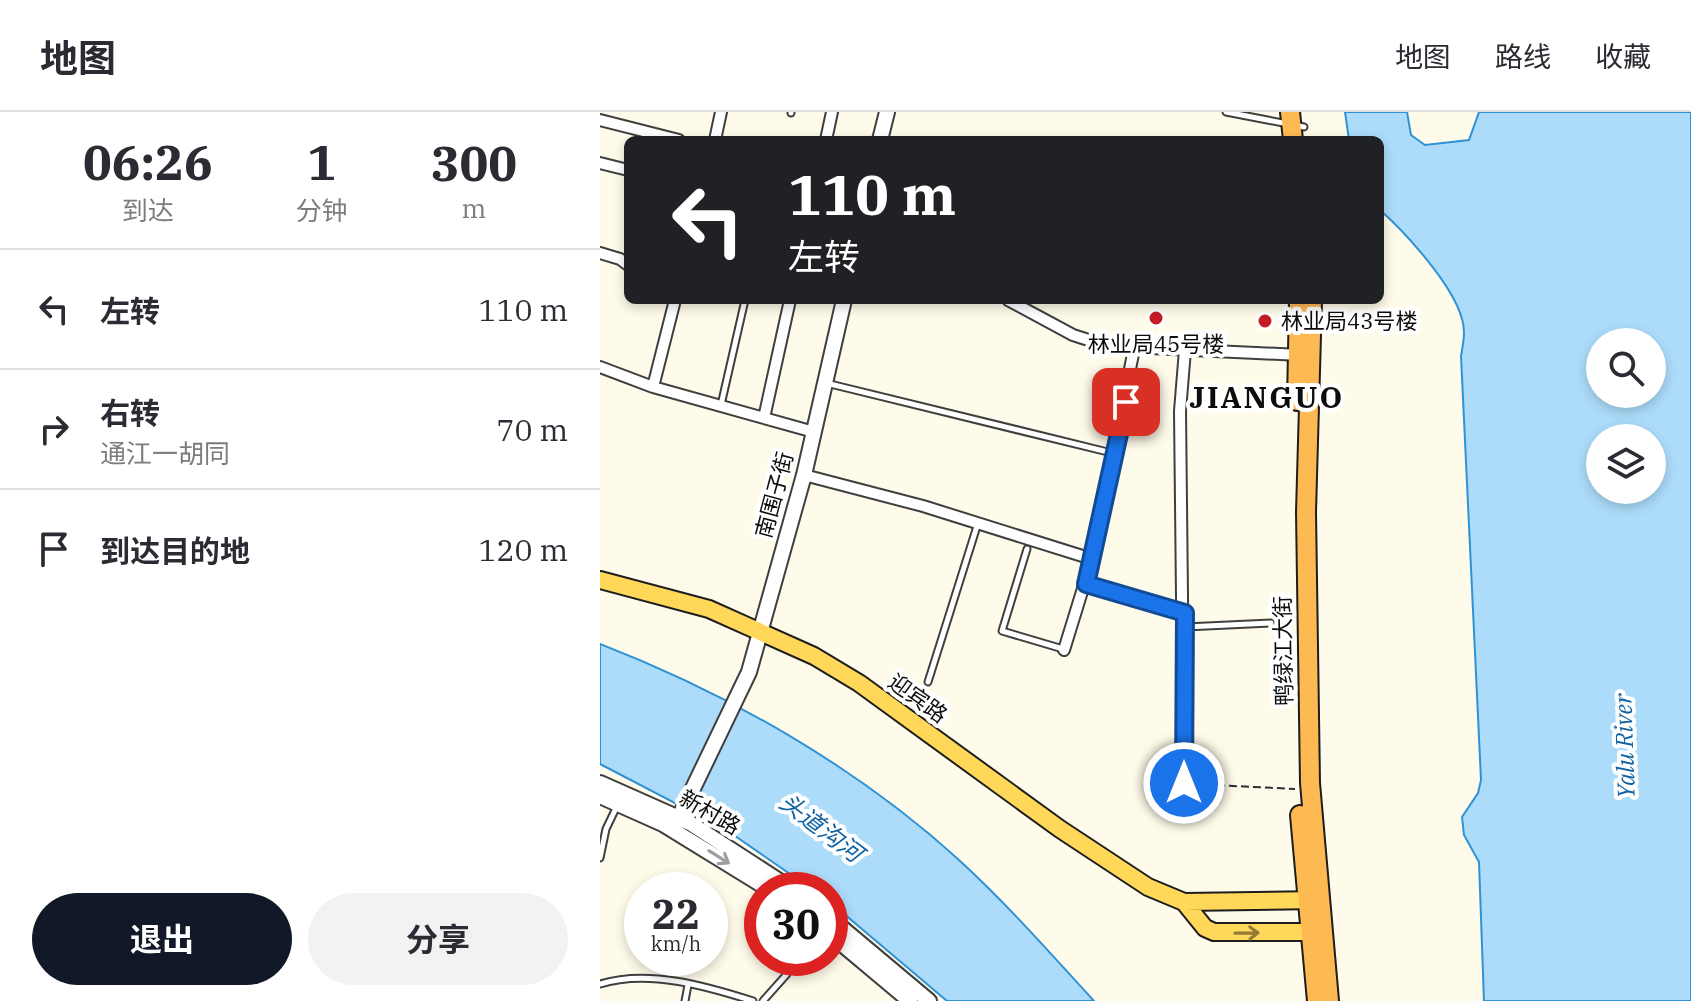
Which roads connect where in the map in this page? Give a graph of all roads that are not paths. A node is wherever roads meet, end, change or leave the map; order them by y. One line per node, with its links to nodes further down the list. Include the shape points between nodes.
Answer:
1 (721, 112): 8 (street)
2 (832, 112): 9 (street)
3 (887, 112): 10 (street)
4 (1226, 112): 6 (lane)
5 (600, 120): 7 (street)
6 (1298, 126)
7 (663, 136)
8 (716, 136)
9 (827, 136)
10 (881, 136)
11 (600, 163): 12 (street)
12 (624, 169)
13 (600, 253): 14 (street)
14 (624, 262)
15 (674, 304): 27 (street)
16 (744, 304): 28 (lane)
17 (789, 304): 29 (street)
18 (843, 304): 26 (street, 南围子街)
19 (1015, 304): 22 (street, via 1073,335)
20 (1299, 304): 24 (highway, 鸭绿江大街)
21 (1311, 304): 24 (highway, 鸭绿江大街)
22 (1134, 349): 23 (street); 31 (street)
23 (1185, 350): 24 (street); 38 (street, via 1180,483)
24 (1304, 356): 52 (highway, 鸭绿江大街); 52 (highway, 鸭绿江大街, via 1294,577 1299,789)
25 (600, 367): 27 (street)
26 (825, 383): 30 (street, 南围子街); 31 (lane)
27 (653, 387): 28 (street)
28 (721, 406): 29 (street)
29 (764, 418): 30 (street)
30 (814, 432): 32 (street, 南围子街)
31 (1116, 454): 35 (street)
32 (804, 475): 33 (street); 41 (street, 南围子街)
33 (978, 523): 35 (street); 43 (lane)
34 (1027, 549): 42 (lane, via 1002,631)
35 (1092, 559): 37 (street)
36 (600, 580): 41 (main road, 迎宾路, via 709,609)
37 (1086, 584): 38 (street); 42 (street)
38 (1185, 613): 40 (street)
39 (1271, 623): 40 (lane)
40 (1185, 627): 45 (street)
41 (759, 631): 48 (street, 南围子街, via 739,699); 53 (main road, 迎宾路, via 859,683 1112,865)
42 (1064, 650)
43 (928, 682)
44 (600, 783): 48 (street, 新村路)
45 (1184, 783)
46 (600, 796): 47 (street, 新村路)
47 (618, 803): 48 (street, 新村路); 49 (lane)
48 (676, 824): 50 (street, 新村路, one-way to 50); 51 (street, 新村路)
49 (600, 858)
50 (744, 872)
51 (761, 872)
52 (1313, 900): 53 (main road, 迎宾路); 54 (highway, 鸭绿江大街)
53 (1184, 902): 54 (main road, 迎宾路, one-way to 54, via 1214,932)
54 (1316, 932): 65 (highway, 鸭绿江大街); 66 (highway, 鸭绿江大街)
55 (848, 933): 64 (street)
56 (848, 949): 63 (street)
57 (785, 976): 62 (lane)
58 (600, 984): 59 (lane, via 636,977)
59 (688, 985): 60 (lane); 61 (lane)
60 (685, 1001)
61 (751, 1001)
62 (763, 1001)
63 (910, 1001)
64 (929, 1001)
65 (1317, 1001)
66 (1329, 1001)

